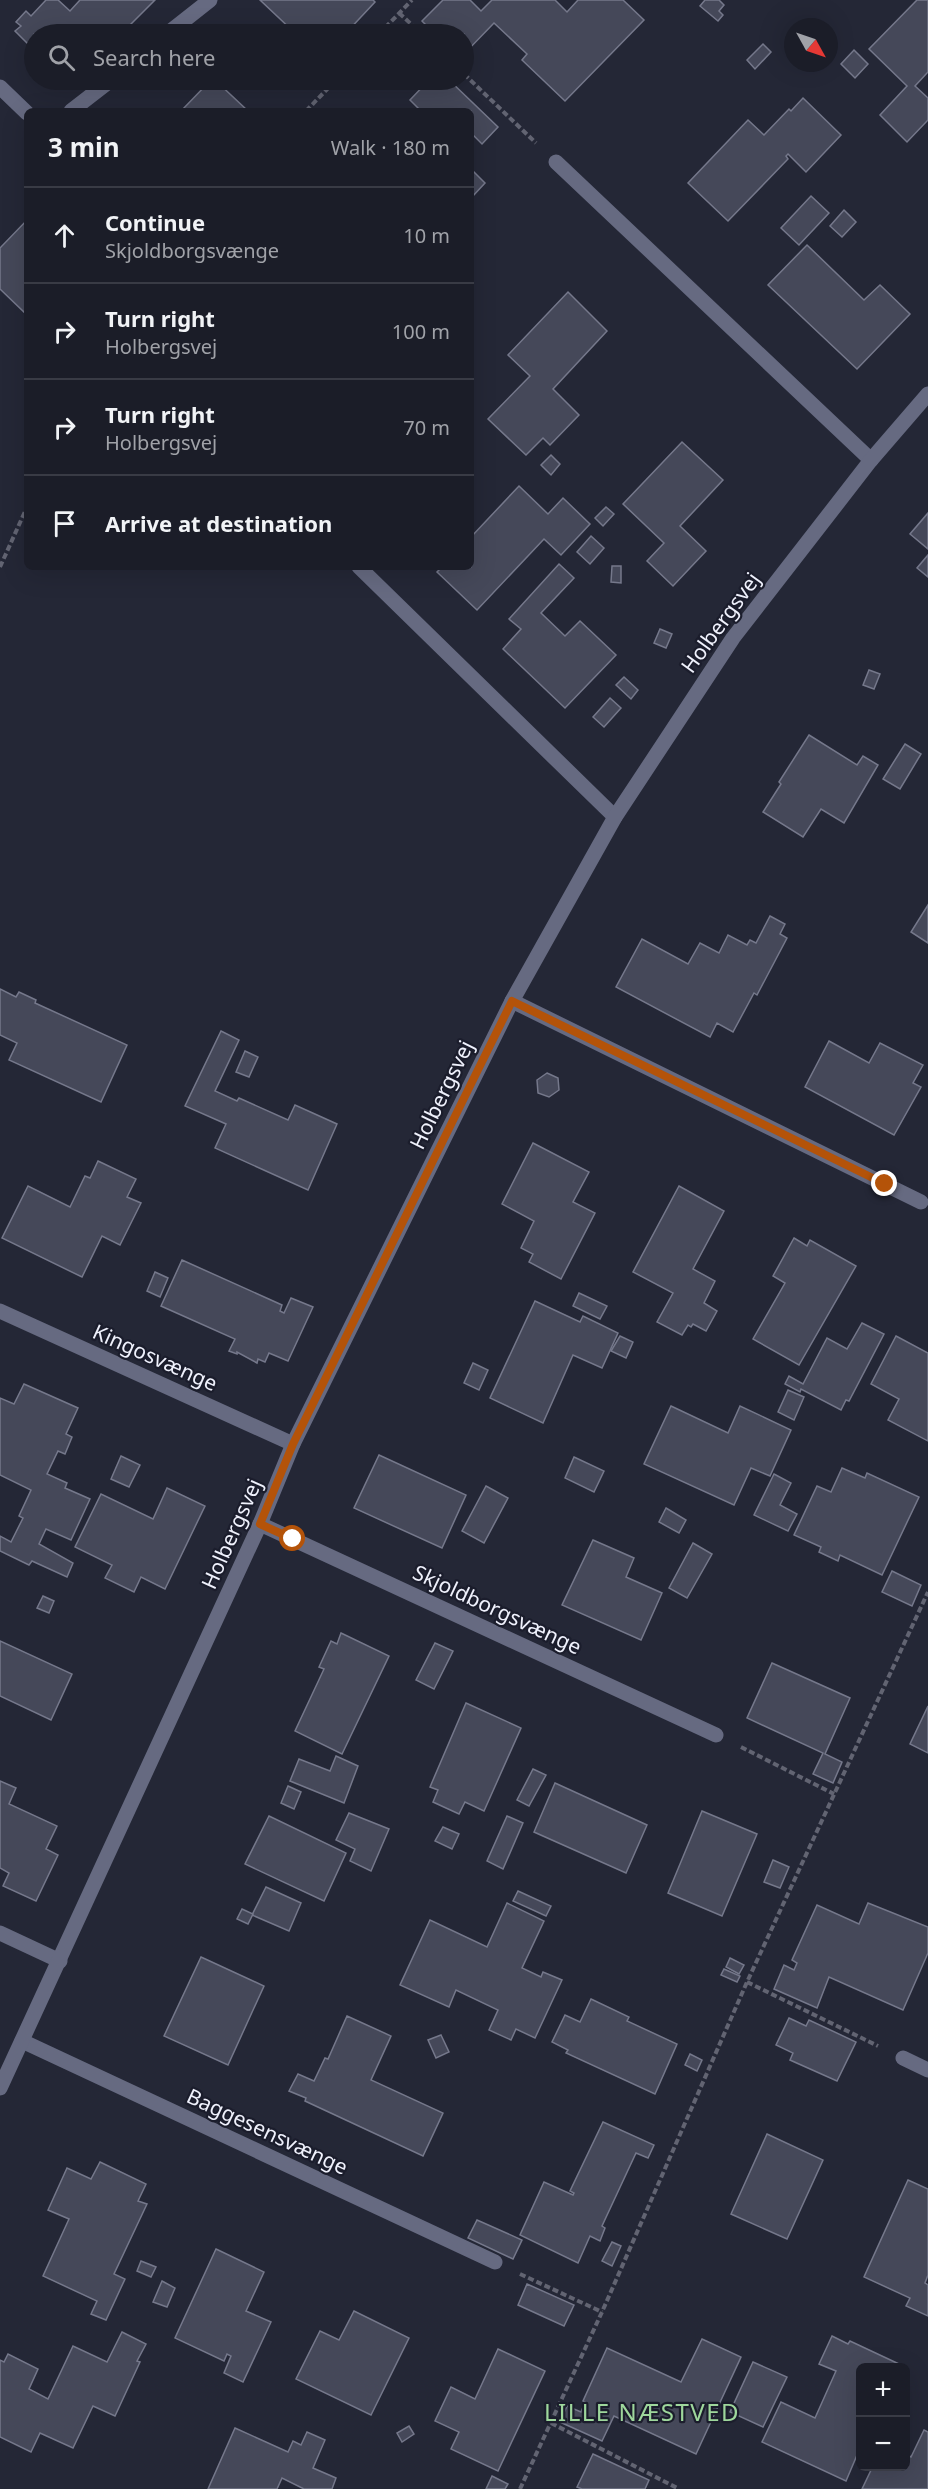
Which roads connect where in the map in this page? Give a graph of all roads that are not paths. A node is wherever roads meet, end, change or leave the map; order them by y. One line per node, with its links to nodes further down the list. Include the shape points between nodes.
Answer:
1 (210, 0): 2 (street)
2 (180, 24)
3 (0, 87): 6 (street)
4 (98, 90): 5 (street)
5 (75, 108)
6 (24, 110)
7 (556, 162): 9 (street)
8 (928, 395): 9 (street, Holbergsvej)
9 (871, 460): 11 (street, Holbergsvej, via 733,638)
10 (362, 570): 11 (street)
11 (615, 817): 12 (street, Holbergsvej)
12 (512, 1001): 13 (street); 15 (street, Holbergsvej)
13 (921, 1202)
14 (0, 1311): 15 (street, Kingosvænge)
15 (293, 1444): 16 (street, Holbergsvej)
16 (260, 1524): 17 (street, Skjoldborgsvænge); 19 (street, Holbergsvej)
17 (716, 1735)
18 (0, 1933): 19 (street)
19 (60, 1961): 20 (street, Holbergsvej)
20 (22, 2041): 23 (street, Holbergsvej); 24 (street, Baggesensvænge)
21 (903, 2058): 22 (street)
22 (928, 2070)
23 (0, 2088)
24 (495, 2262)

